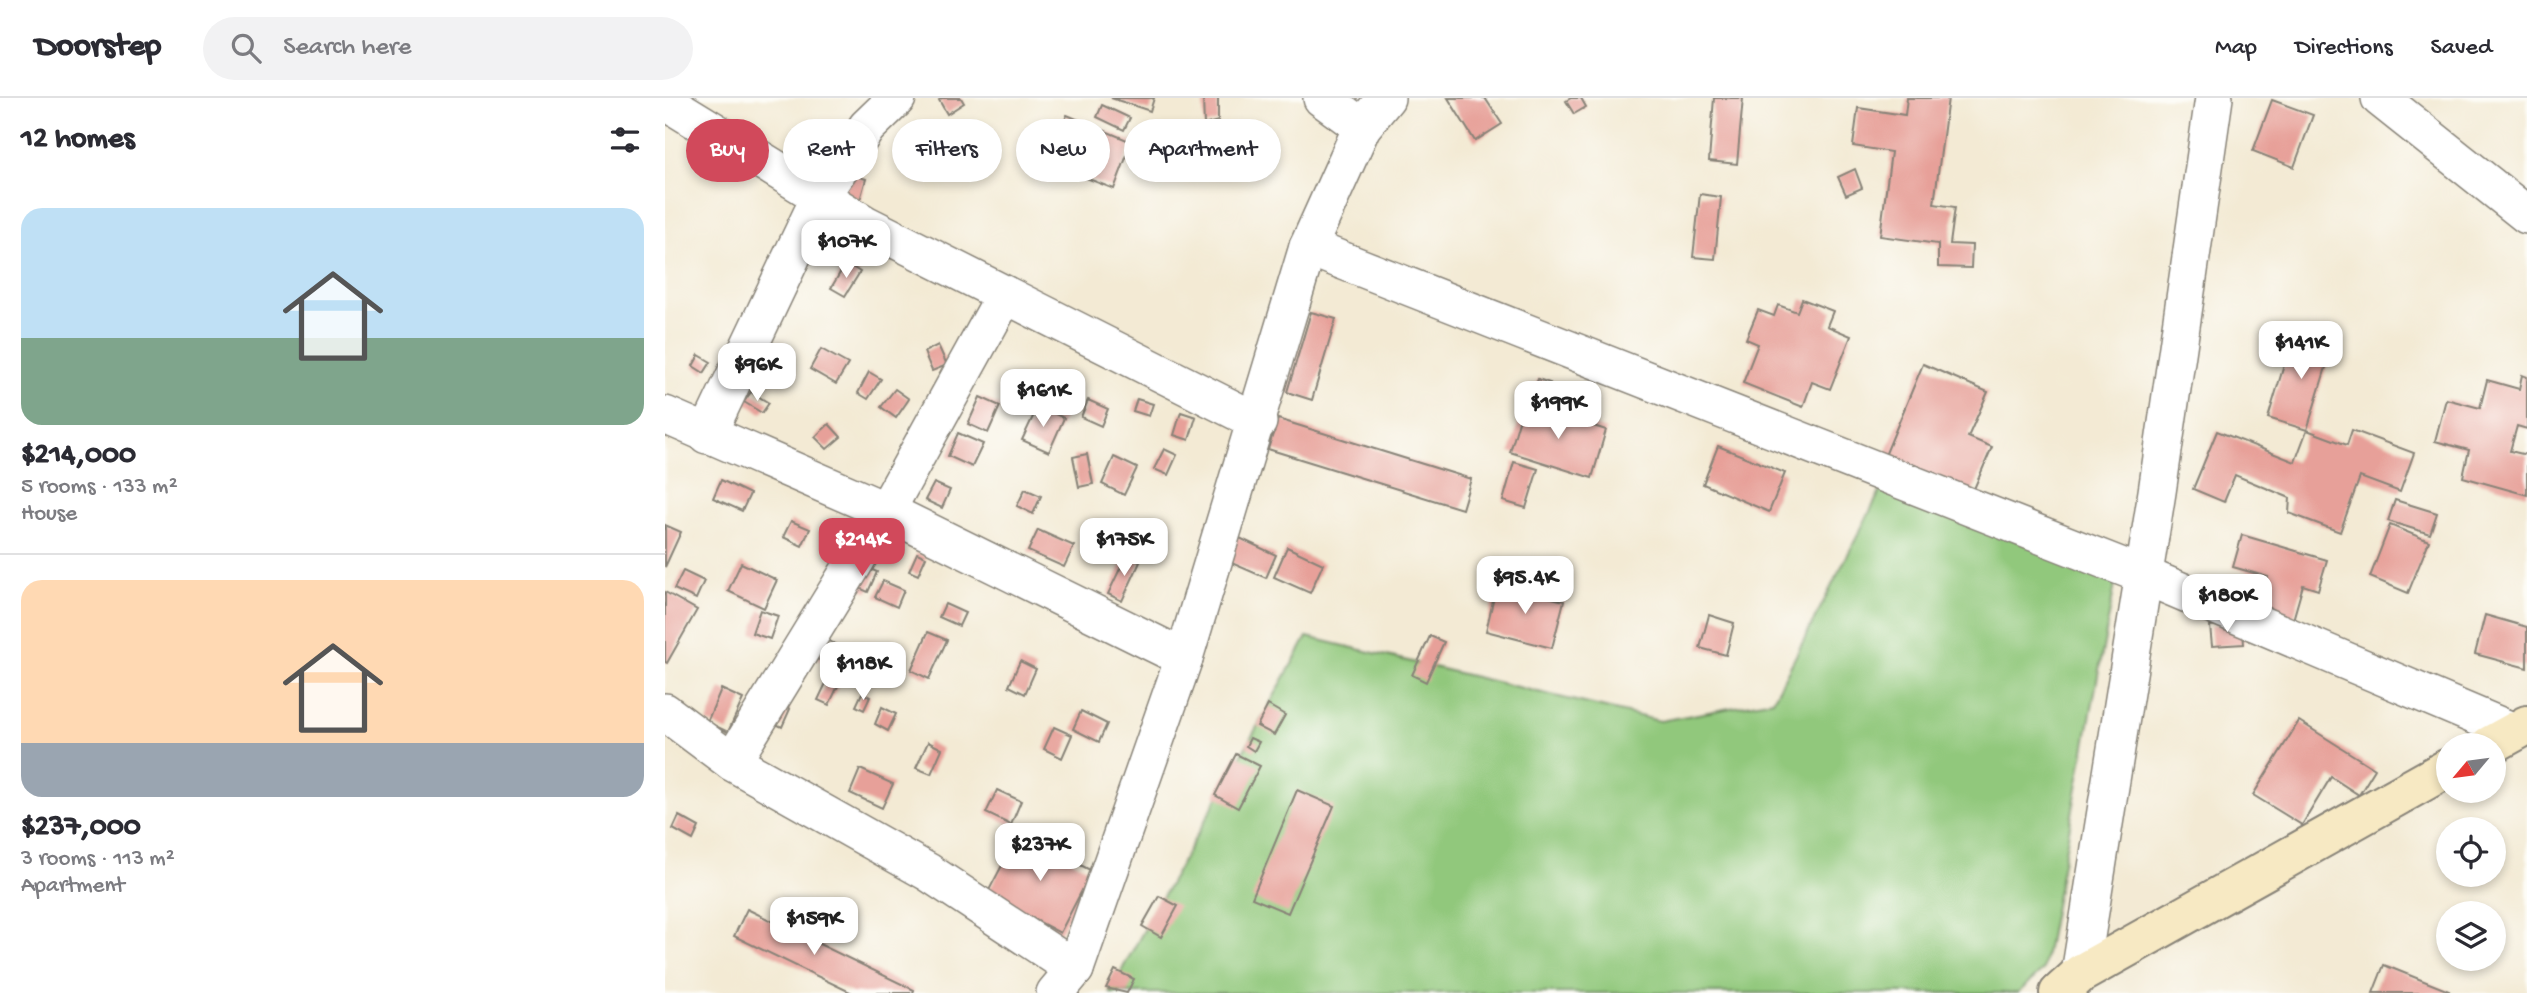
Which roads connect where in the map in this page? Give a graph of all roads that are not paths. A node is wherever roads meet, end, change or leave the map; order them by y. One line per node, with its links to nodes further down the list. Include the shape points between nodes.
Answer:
1 (897, 98): 8 (street, via 867,127)
2 (1322, 98): 7 (street)
3 (1386, 98): 7 (street)
4 (2214, 98): 16 (street)
5 (2380, 98): 9 (street)
6 (665, 101): 8 (street)
7 (1362, 127): 10 (street)
8 (820, 197): 11 (street); 14 (street)
9 (2524, 206)
10 (1308, 247): 13 (street); 16 (street)
11 (1006, 295): 13 (street); 15 (street)
12 (665, 415): 14 (street)
13 (1258, 422): 17 (street)
14 (707, 435): 15 (street)
15 (886, 511): 17 (street); 20 (street)
16 (2143, 575): 19 (street); 23 (street)
17 (1184, 658): 22 (street)
18 (665, 712): 20 (street)
19 (2510, 734)
20 (732, 762): 22 (street, via 928,872)
21 (2436, 775): 23 (street)
22 (1065, 981)
23 (2070, 983)

